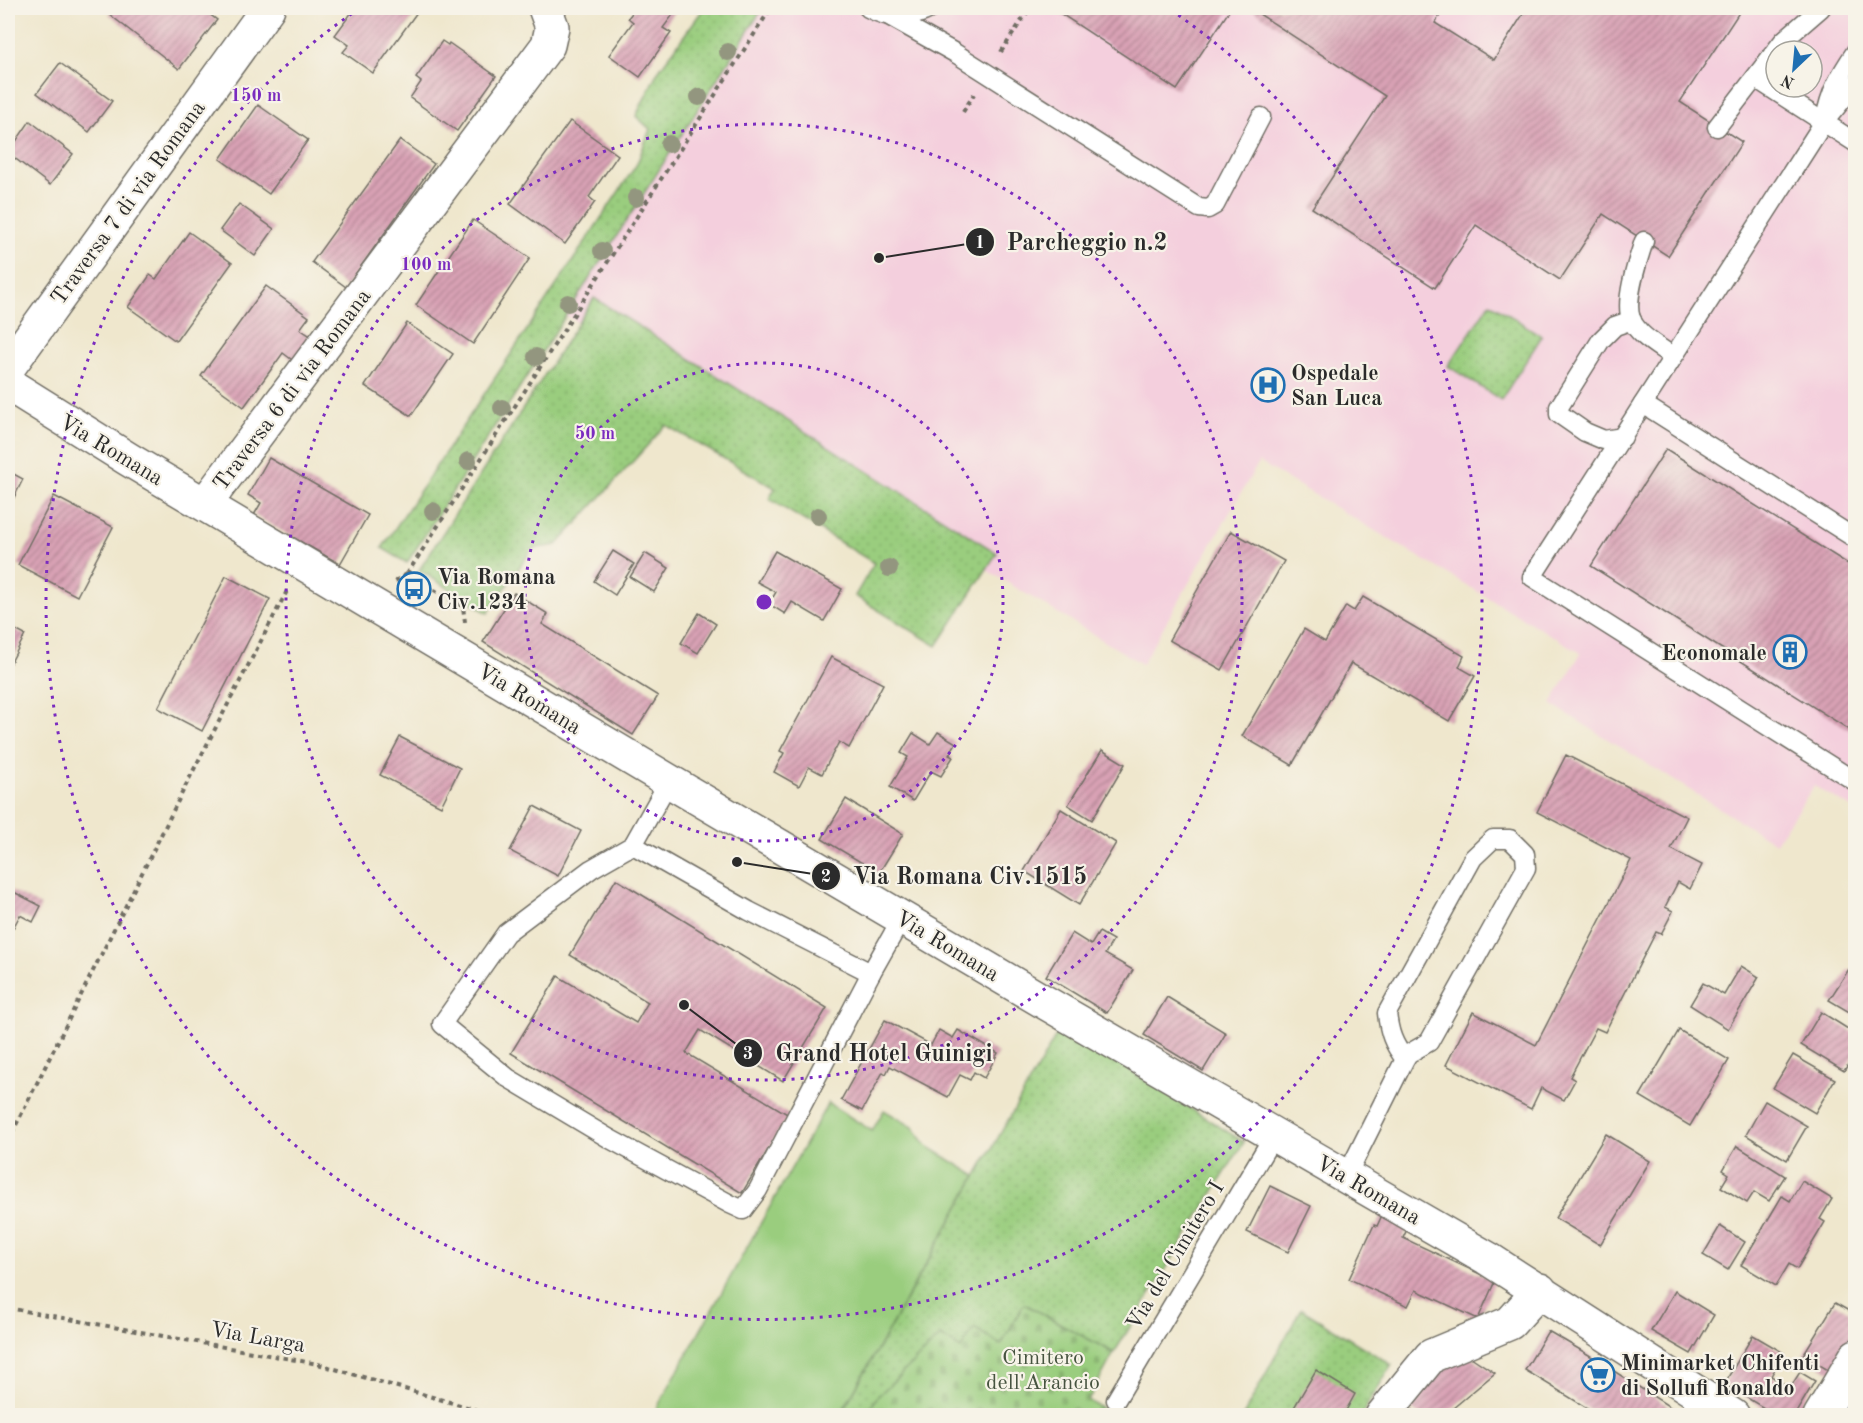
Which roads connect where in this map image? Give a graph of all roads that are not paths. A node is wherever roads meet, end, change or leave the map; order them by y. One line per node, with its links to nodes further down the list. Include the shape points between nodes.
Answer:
1 (268, 8): 18 (main road, Traversa 7 di via Romana)
2 (545, 8): 22 (main road, Traversa 6 di via Romana, via 552,27 548,45)
3 (868, 8): 6 (lane)
4 (932, 8): 6 (lane, via 918,15); 8 (lane, via 932,22)
5 (1821, 8): 9 (lane, via 1784,40)
6 (889, 16): 8 (lane)
7 (1856, 51): 12 (lane, via 1834,85)
8 (955, 53): 11 (lane, via 1199,208 1215,205)
9 (1755, 78): 12 (lane); 13 (lane)
10 (1856, 83): 12 (lane)
11 (1261, 117)
12 (1824, 122): 14 (lane); 17 (lane)
13 (1717, 127)
14 (1856, 143)
15 (1644, 240): 16 (lane, via 1631,296)
16 (1632, 320): 17 (lane, via 1643,335); 21 (lane, via 1615,326 1601,340 1558,407 1559,414 1585,432 1604,440)
17 (1673, 357): 20 (lane)
18 (8, 368)
19 (8, 384): 22 (main road, Via Romana)
20 (1643, 404): 21 (lane); 23 (lane)
21 (1623, 437): 25 (lane, via 1532,577)
22 (205, 504): 24 (main road, Via Romana)
23 (1856, 539)
24 (669, 781): 26 (lane); 27 (main road, Via Romana)
25 (1856, 782)
26 (633, 845): 28 (lane, via 749,911); 28 (lane, via 591,869 506,933 442,1024 508,1078 610,1139 743,1210 758,1190)
27 (902, 918): 28 (lane); 30 (main road, Via Romana)
28 (871, 973)
29 (1405, 1059): 29 (lane, via 1429,1042 1526,867 1525,854 1510,839 1493,839 1473,858 1387,1013 1389,1031); 31 (lane)
30 (1274, 1135): 31 (main road, Via Romana); 34 (lane, Via del Cimitero I)
31 (1347, 1175): 32 (main road, Via Romana)
32 (1540, 1290): 35 (main road, via 1510,1323 1431,1356); 36 (main road, Via Romana)
33 (1856, 1356): 37 (main road)
34 (1116, 1400)
35 (1382, 1416)
36 (1733, 1416)
37 (1820, 1416)

